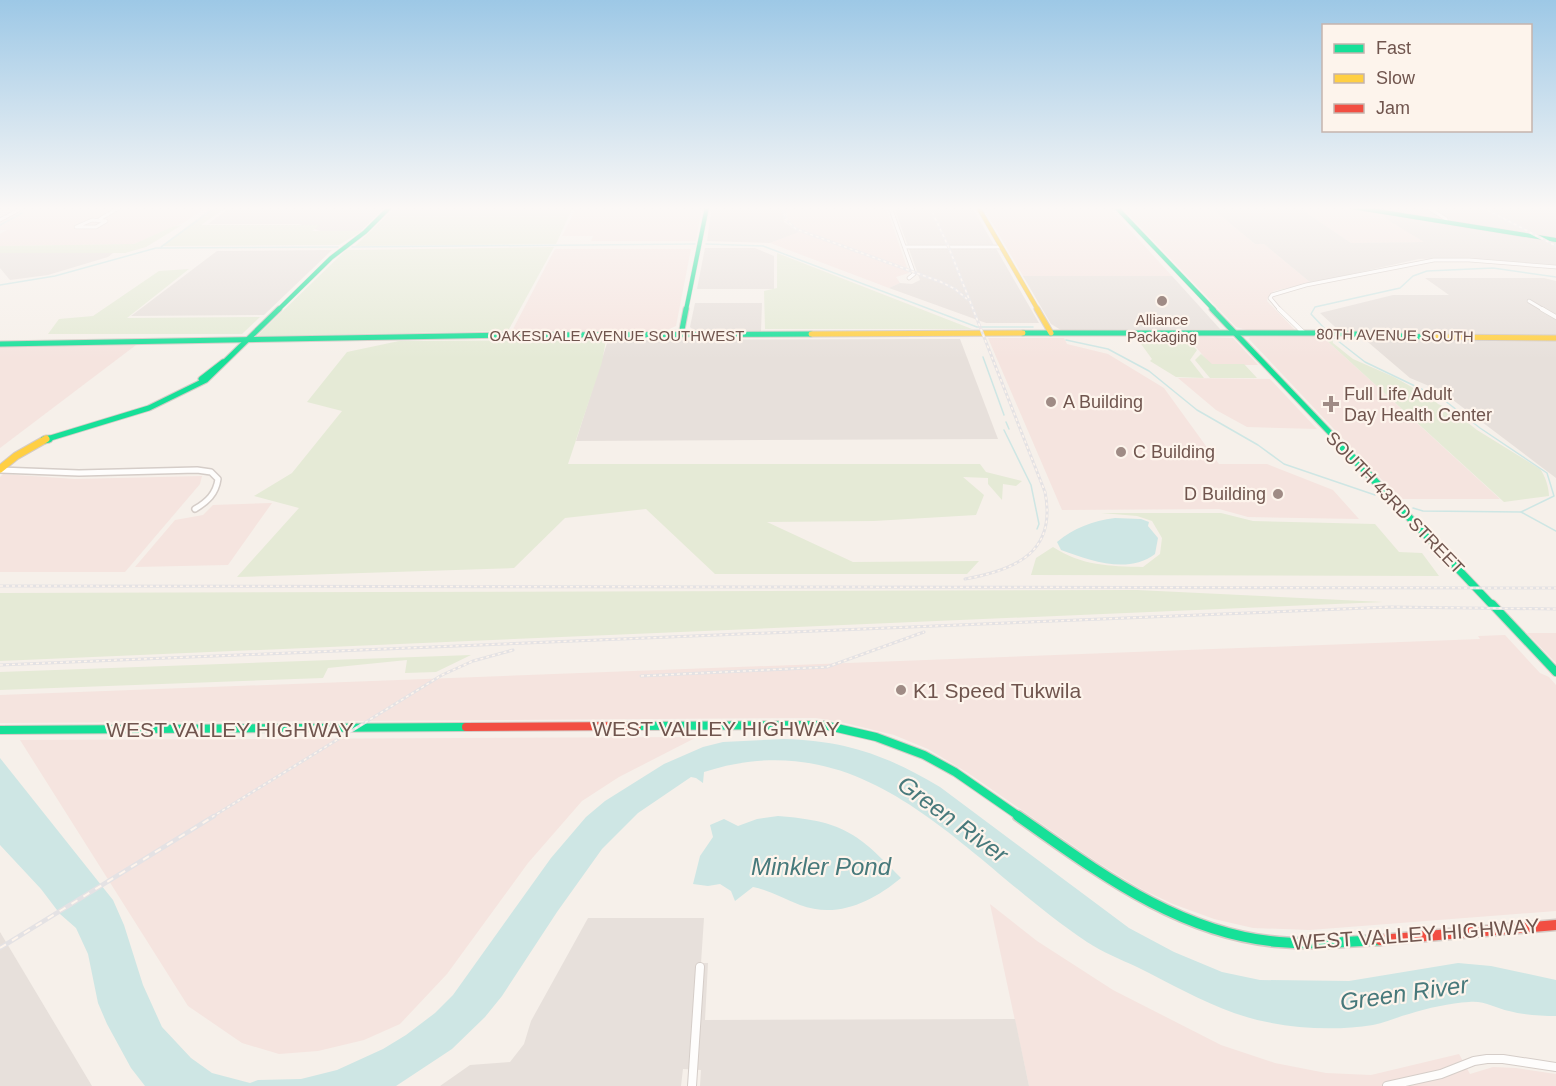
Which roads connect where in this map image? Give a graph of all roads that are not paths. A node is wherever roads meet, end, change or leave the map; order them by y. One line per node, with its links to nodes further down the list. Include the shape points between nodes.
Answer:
1 (331, 258): 15 (street)
2 (697, 258): 13 (street)
3 (909, 258): 7 (street, via 914,274)
4 (1006, 258): 10 (street)
5 (1163, 258): 11 (street, SOUTH 43RD STREET)
6 (1556, 267): 12 (street, via 1434,260 1272,295 1274,304)
7 (909, 278)
8 (1529, 301): 9 (street)
9 (1556, 317)
10 (1051, 333): 11 (street, OAKESDALE AVENUE SOUTHWEST); 13 (street, OAKESDALE AVENUE SOUTHWEST)
11 (1234, 333): 12 (street, 80TH AVENUE SOUTH); 19 (street, SOUTH 43RD STREET)
12 (1304, 333): 14 (street, 80TH AVENUE SOUTH)
13 (681, 335): 15 (street, OAKESDALE AVENUE SOUTHWEST)
14 (1556, 338)
15 (247, 340): 16 (street, OAKESDALE AVENUE SOUTHWEST); 17 (street, via 206,380 174,398 44,440)
16 (0, 344)
17 (0, 470): 18 (street, via 211,472 218,479 217,487)
18 (195, 509)
19 (1556, 672)
20 (0, 730): 21 (street, WEST VALLEY HIGHWAY, via 824,725 858,730 921,753 955,772 1134,895 1224,932 1302,943)
21 (1556, 925)
22 (700, 967): 24 (street)
23 (1556, 1068): 25 (street, via 1487,1059)
24 (692, 1086)
25 (1388, 1086)

